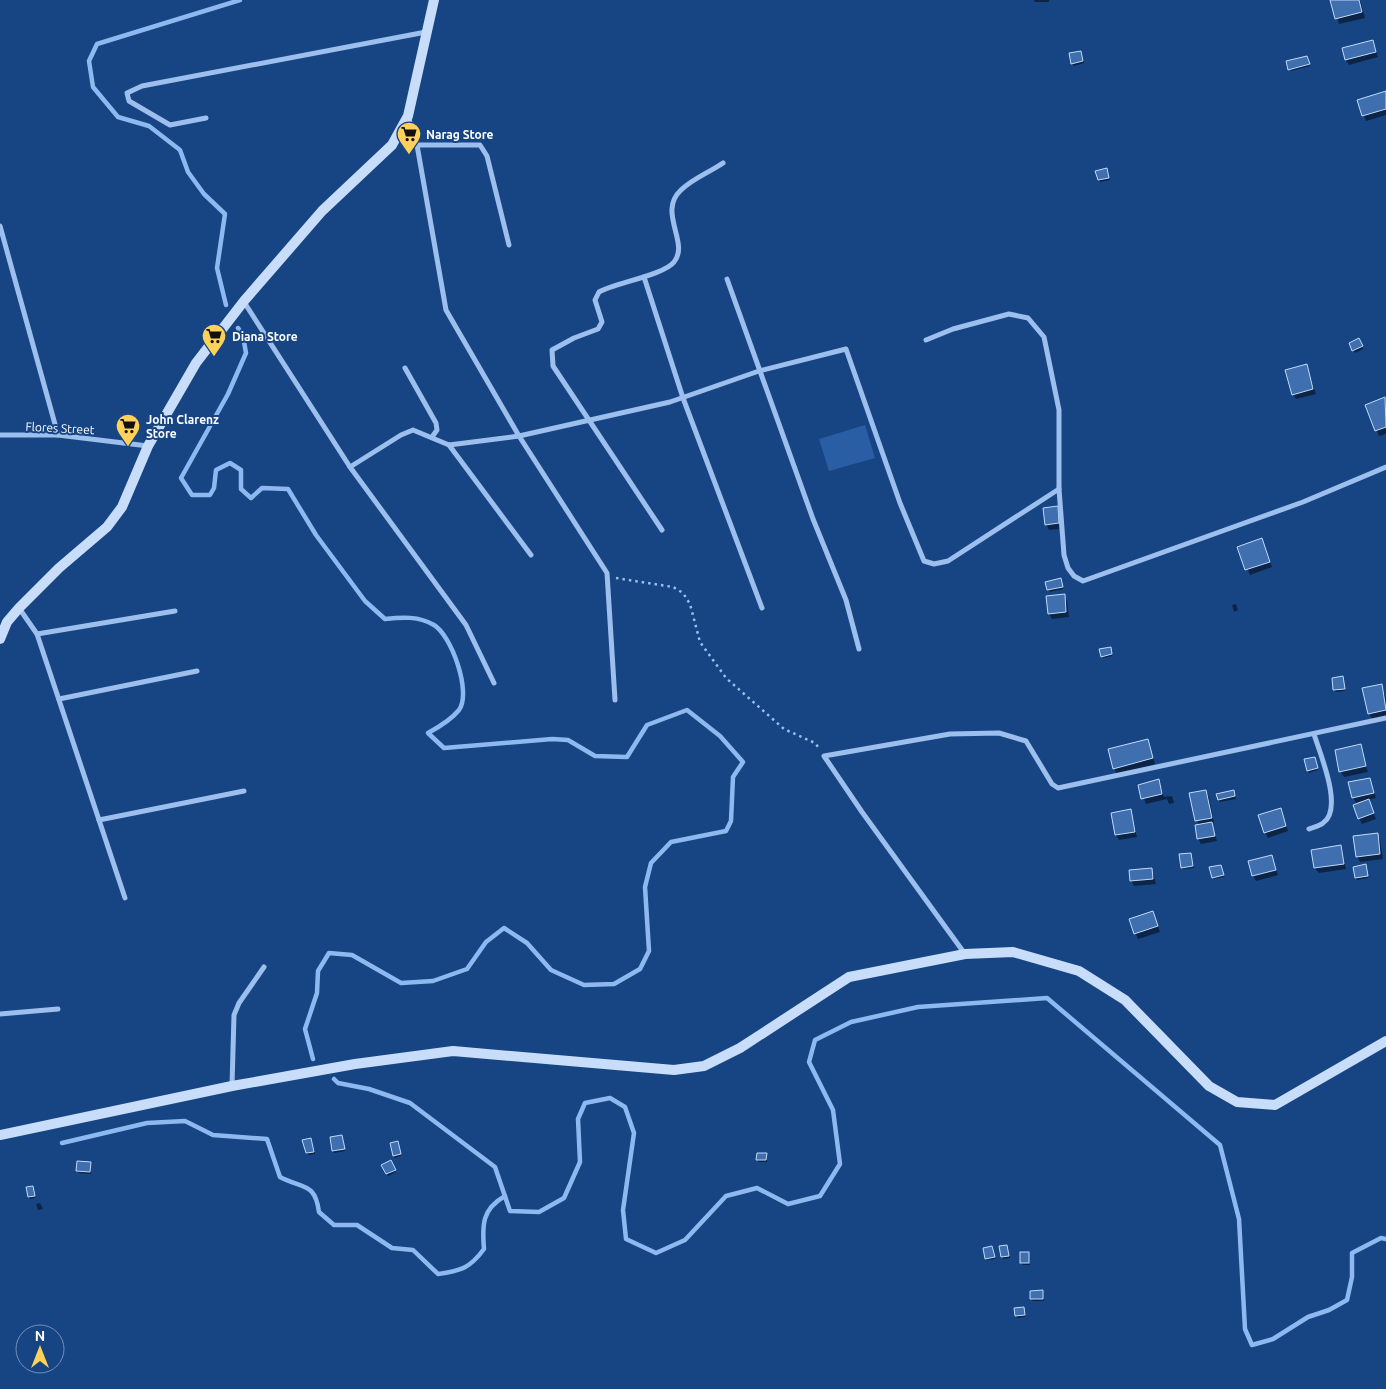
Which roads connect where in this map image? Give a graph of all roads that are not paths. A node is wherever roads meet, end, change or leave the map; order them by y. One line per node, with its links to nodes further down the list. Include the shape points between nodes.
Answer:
1 (434, 0): 2 (street)
2 (426, 32): 3 (street); 4 (street, via 142,86 127,93 129,101 170,125)
3 (408, 116): 5 (street); 11 (street, via 392,145 322,211)
4 (206, 118)
5 (417, 145): 8 (street, via 480,145 487,156); 19 (street, via 446,310)
6 (723, 163): 9 (street, via 680,191 671,208 679,252 673,264)
7 (0, 226): 18 (street)
8 (509, 245)
9 (644, 277): 15 (street); 16 (street, via 599,292 595,300 602,322 598,329 552,350 553,366)
10 (727, 279): 14 (street)
11 (244, 302): 22 (street, via 196,363); 23 (street)
12 (926, 340): 25 (street, via 1009,314 1028,318 1044,338 1059,410)
13 (405, 368): 20 (street, via 436,423)
14 (759, 372): 15 (street); 25 (street, via 846,349 924,561 934,564 948,561); 33 (street, via 846,600)
15 (683, 398): 16 (street); 29 (street)
16 (588, 419): 19 (street); 26 (street)
17 (0, 435): 18 (street, Flores Street)
18 (58, 435): 22 (street, Flores Street)
19 (519, 436): 21 (street); 37 (street, via 607,573)
20 (432, 437): 21 (street); 23 (street, via 413,430)
21 (449, 445): 27 (street)
22 (148, 446): 28 (street, via 122,507 107,527)
23 (350, 467): 35 (street, via 466,625)
24 (1386, 467): 25 (street, via 1304,502 1083,581 1068,568 1064,555)
25 (1059, 489)
26 (662, 530)
27 (531, 555)
28 (19, 608): 31 (street); 32 (street, via 7,622)
29 (762, 608)
30 (175, 611): 31 (street)
31 (37, 634): 36 (street)
32 (0, 639)
33 (858, 649)
34 (197, 670): 36 (street)
35 (494, 683)
36 (59, 699): 41 (street)
37 (615, 700)
38 (1386, 718): 39 (street)
39 (1314, 734): 42 (street, via 1333,801 1324,823); 44 (street, via 1058,788 1052,784 1026,741 999,733 950,734 824,756)
40 (244, 791): 41 (street)
41 (99, 820): 43 (street)
42 (1309, 829)
43 (125, 898)
44 (966, 954): 48 (street, via 1013,952 1079,970 1125,1000 1209,1086 1237,1102 1275,1105); 49 (street, via 849,977 740,1048 704,1066 674,1070 453,1051)
45 (264, 967): 49 (street, via 239,1003 234,1016)
46 (58, 1009): 47 (street)
47 (0, 1014)
48 (1386, 1041)
49 (232, 1086): 50 (street)
50 (0, 1135)

